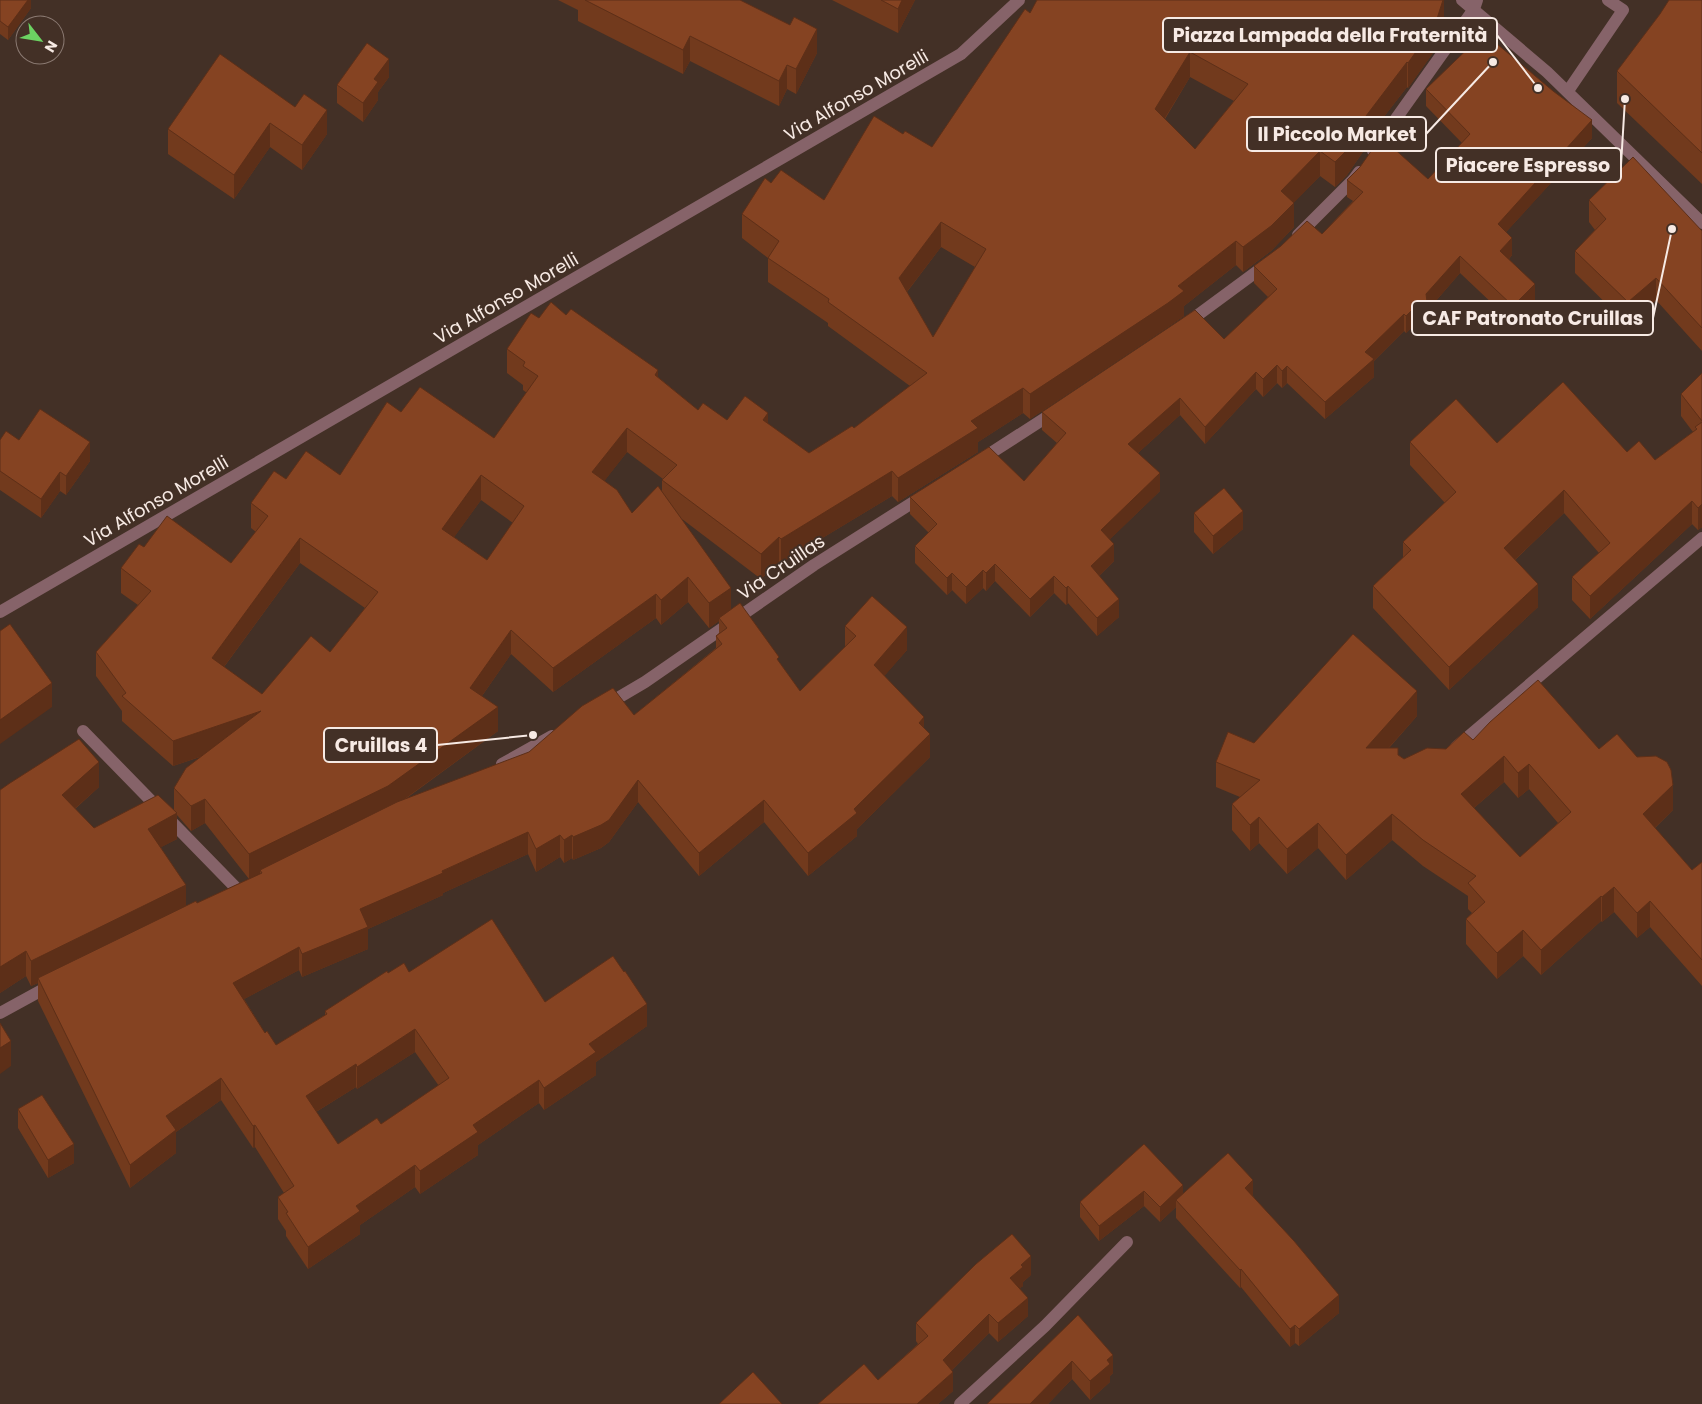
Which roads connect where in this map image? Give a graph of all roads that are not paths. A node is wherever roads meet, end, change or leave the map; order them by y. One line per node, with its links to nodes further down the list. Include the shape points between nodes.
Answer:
1 (1019, 0): 14 (street, Via Alfonso Morelli, via 961,54)
2 (1462, 0): 4 (street)
3 (1608, 0): 5 (street, via 1622,10)
4 (1475, 4): 5 (street); 7 (street, via 1353,180)
5 (1568, 91): 6 (street)
6 (1702, 223)
7 (1290, 243)
8 (1276, 257): 9 (street)
9 (1173, 334)
10 (1067, 404): 11 (street)
11 (968, 467)
12 (936, 488): 15 (street, Via Cruillas, via 814,565 645,682)
13 (1702, 538): 18 (street)
14 (0, 612)
15 (594, 712)
16 (82, 730): 20 (street)
17 (559, 732): 19 (street)
18 (1450, 753)
19 (490, 770)
20 (241, 893)
21 (66, 978): 22 (street)
22 (0, 1012)
23 (1127, 1242): 24 (street, via 1045,1326)
24 (960, 1404)

